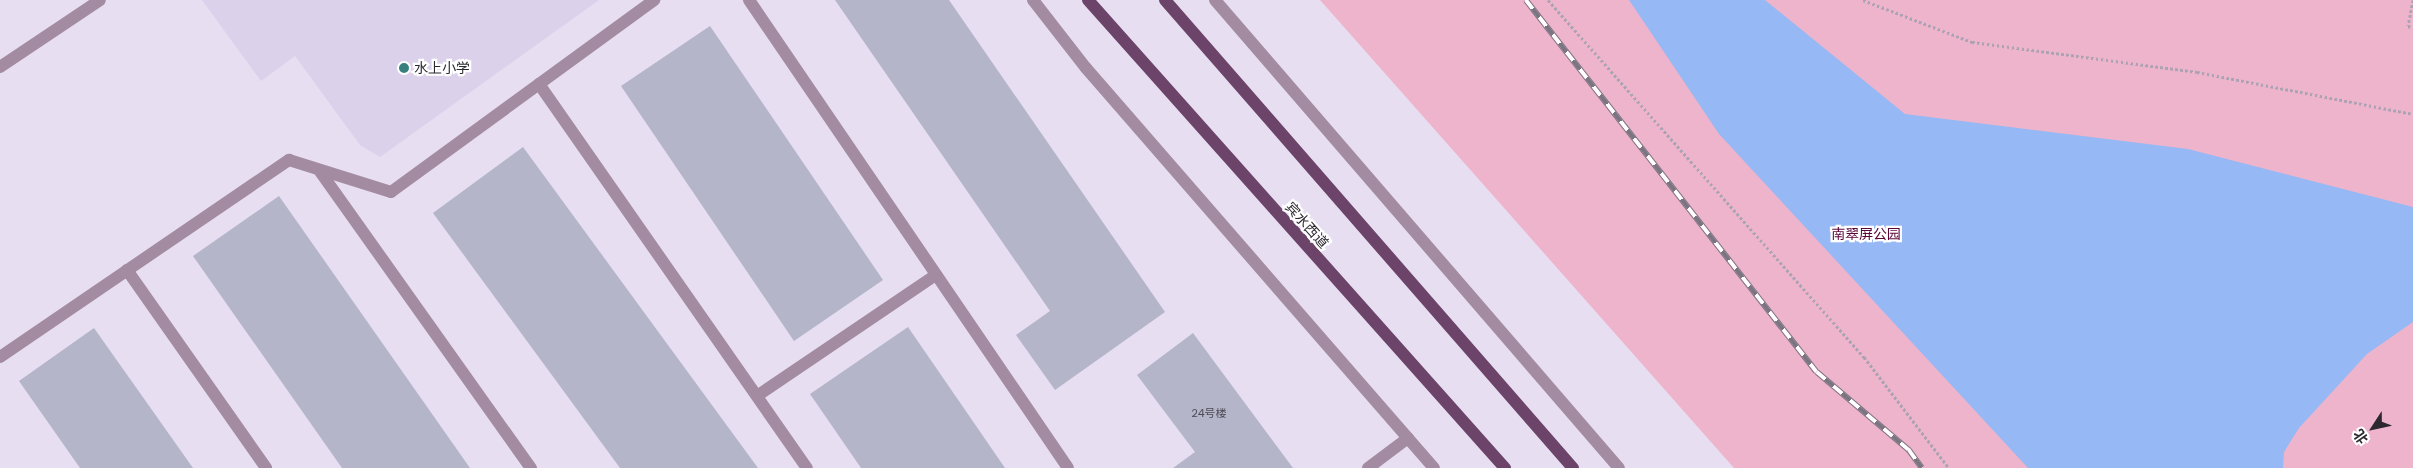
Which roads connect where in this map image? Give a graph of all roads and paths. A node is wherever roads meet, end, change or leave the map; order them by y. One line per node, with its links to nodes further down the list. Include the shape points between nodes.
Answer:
1 (100, 0): 12 (street)
2 (654, 0): 13 (street)
3 (749, 0): 17 (street)
4 (1033, 0): 20 (street, via 1086,68)
5 (1088, 0): 27 (main road, 宾水西道)
6 (1165, 0): 28 (main road)
7 (1215, 0): 29 (street)
8 (1548, 0): 30 (path, via 1864,357)
9 (1863, 0): 14 (path, via 1972,42 2197,72)
10 (2413, 0): 11 (path, via 2408,26)
11 (2413, 28)
12 (0, 67)
13 (539, 84): 15 (street, via 391,192); 19 (street)
14 (2413, 114)
15 (319, 170): 16 (street, via 289,160); 22 (street)
16 (127, 270): 18 (street); 21 (street)
17 (936, 275): 19 (street); 24 (street)
18 (0, 357)
19 (757, 396): 23 (street)
20 (1408, 438): 25 (street); 26 (street)
21 (266, 468)
22 (531, 468)
23 (807, 468)
24 (1068, 468)
25 (1368, 468)
26 (1434, 468)
27 (1505, 468)
28 (1572, 468)
29 (1619, 468)
30 (1949, 468)

